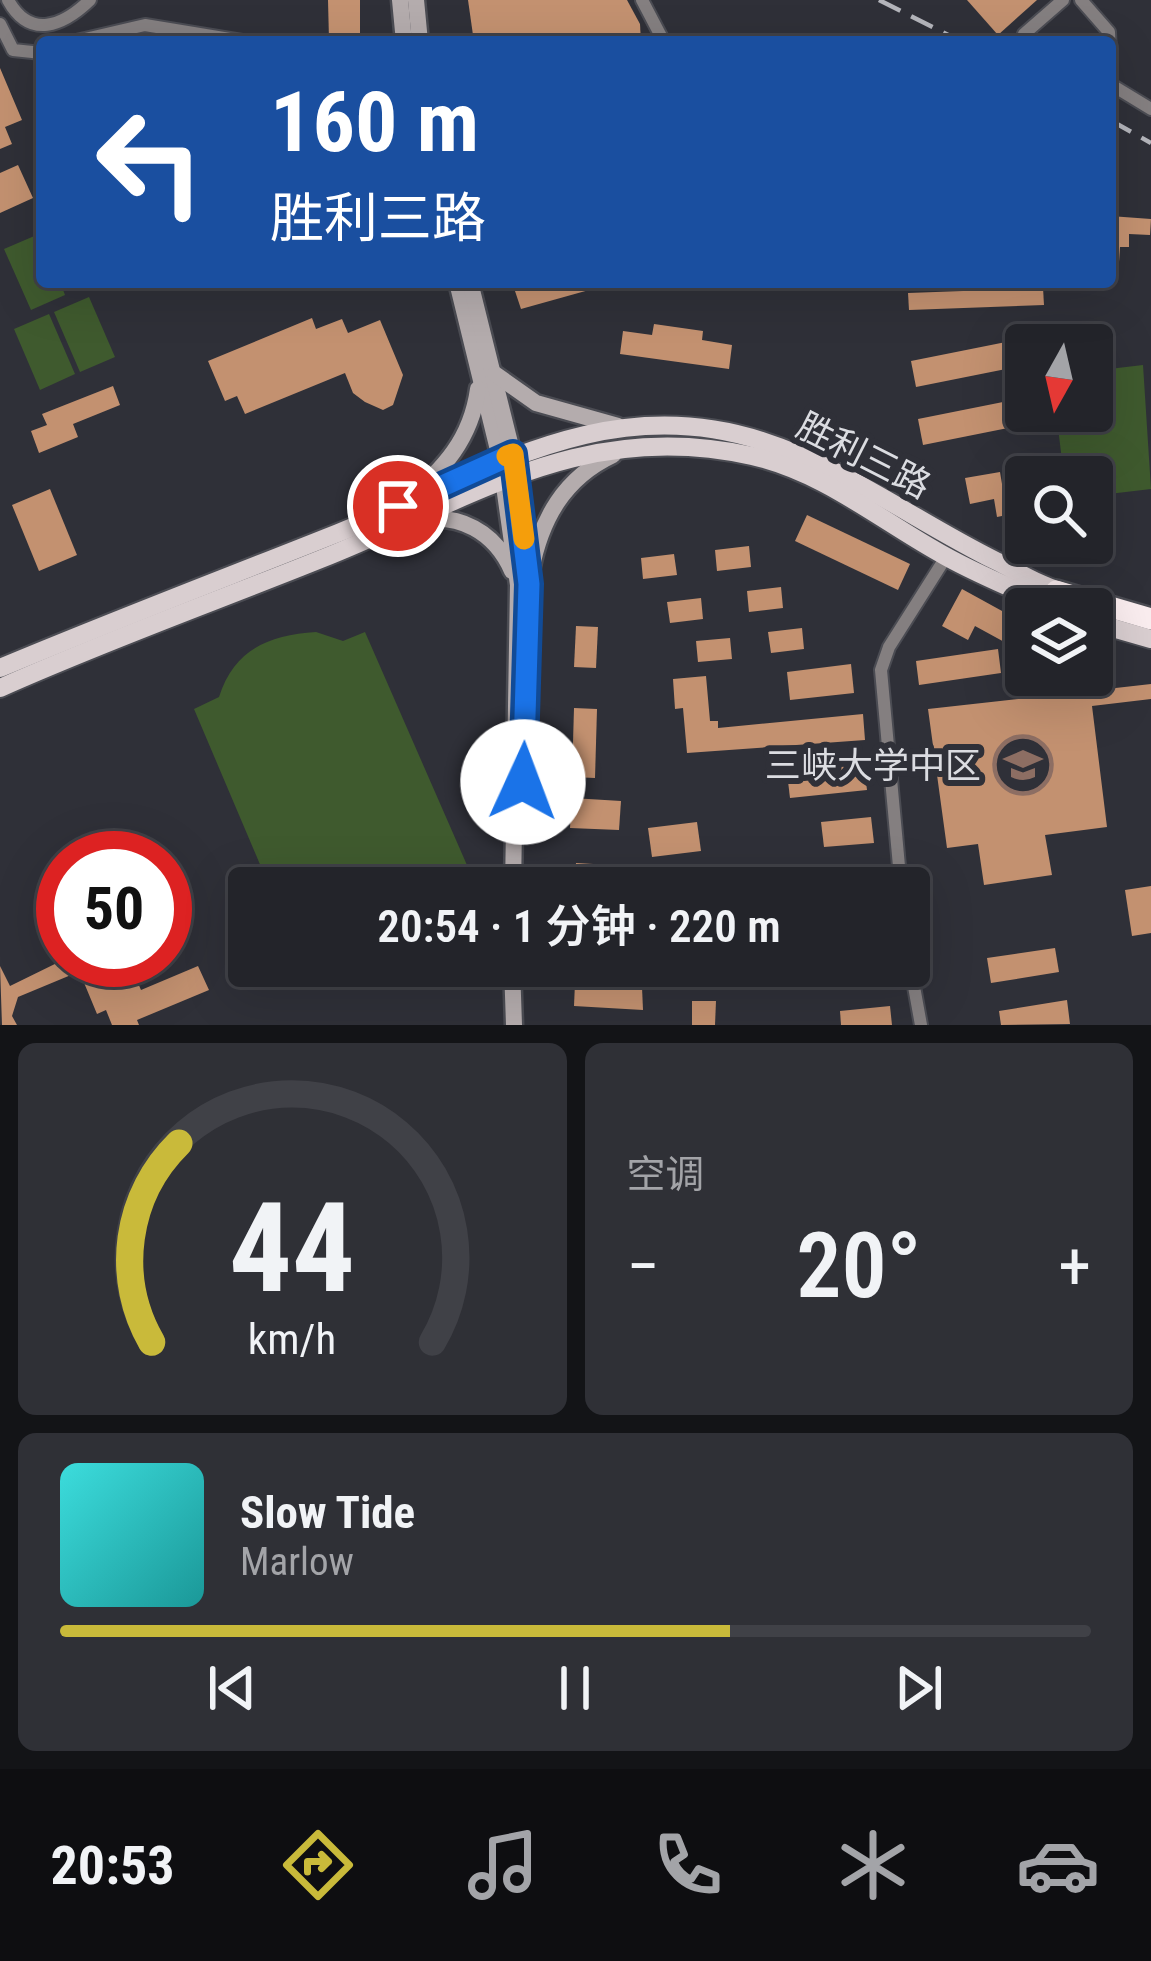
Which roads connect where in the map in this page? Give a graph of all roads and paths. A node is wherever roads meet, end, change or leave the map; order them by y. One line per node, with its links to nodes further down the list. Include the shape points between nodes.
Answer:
1 (8, 0): 2 (street, via 16,15 41,28)
2 (90, 0)
3 (400, 0): 11 (main road)
4 (416, 0): 12 (main road)
5 (642, 0): 13 (street)
6 (1064, 0): 14 (street)
7 (1081, 0): 15 (street)
8 (0, 24): 16 (street, via 13,50)
9 (98, 36): 10 (street, via 146,25)
10 (212, 36)
11 (403, 36)
12 (419, 36)
13 (661, 36)
14 (1028, 36)
15 (1109, 36)
16 (36, 52)
17 (1116, 88): 18 (street)
18 (1151, 109)
19 (459, 288): 21 (main road)
20 (471, 288): 21 (main road)
21 (487, 375): 22 (main road, via 565,414); 23 (main road); 24 (main road, via 464,438)
22 (639, 436): 23 (main road, 胜利三路); 25 (main road, 胜利三路, via 789,467); 26 (main road, via 571,482 544,525); 28 (main road, 胜利三路, via 740,436 808,458)
23 (508, 465): 24 (main road, 胜利三路); 26 (main road)
24 (401, 515): 26 (main road, via 475,528); 37 (main road, 胜利三路); 38 (main road, 胜利三路)
25 (946, 557): 27 (main road, 胜利三路); 40 (street, via 881,670)
26 (523, 584): 39 (main road)
27 (1021, 588)
28 (1031, 588)
29 (1113, 611): 31 (main road, 胜利三路)
30 (1113, 616): 33 (highway)
31 (1151, 616): 33 (highway)
32 (1113, 617): 33 (highway)
33 (1117, 617): 35 (highway)
34 (1113, 626): 36 (main road)
35 (1151, 628)
36 (1151, 639)
37 (0, 668)
38 (0, 688)
39 (517, 867)
40 (900, 867)
41 (517, 987): 43 (main road)
42 (914, 987): 44 (street)
43 (518, 1025)
44 (921, 1025)

